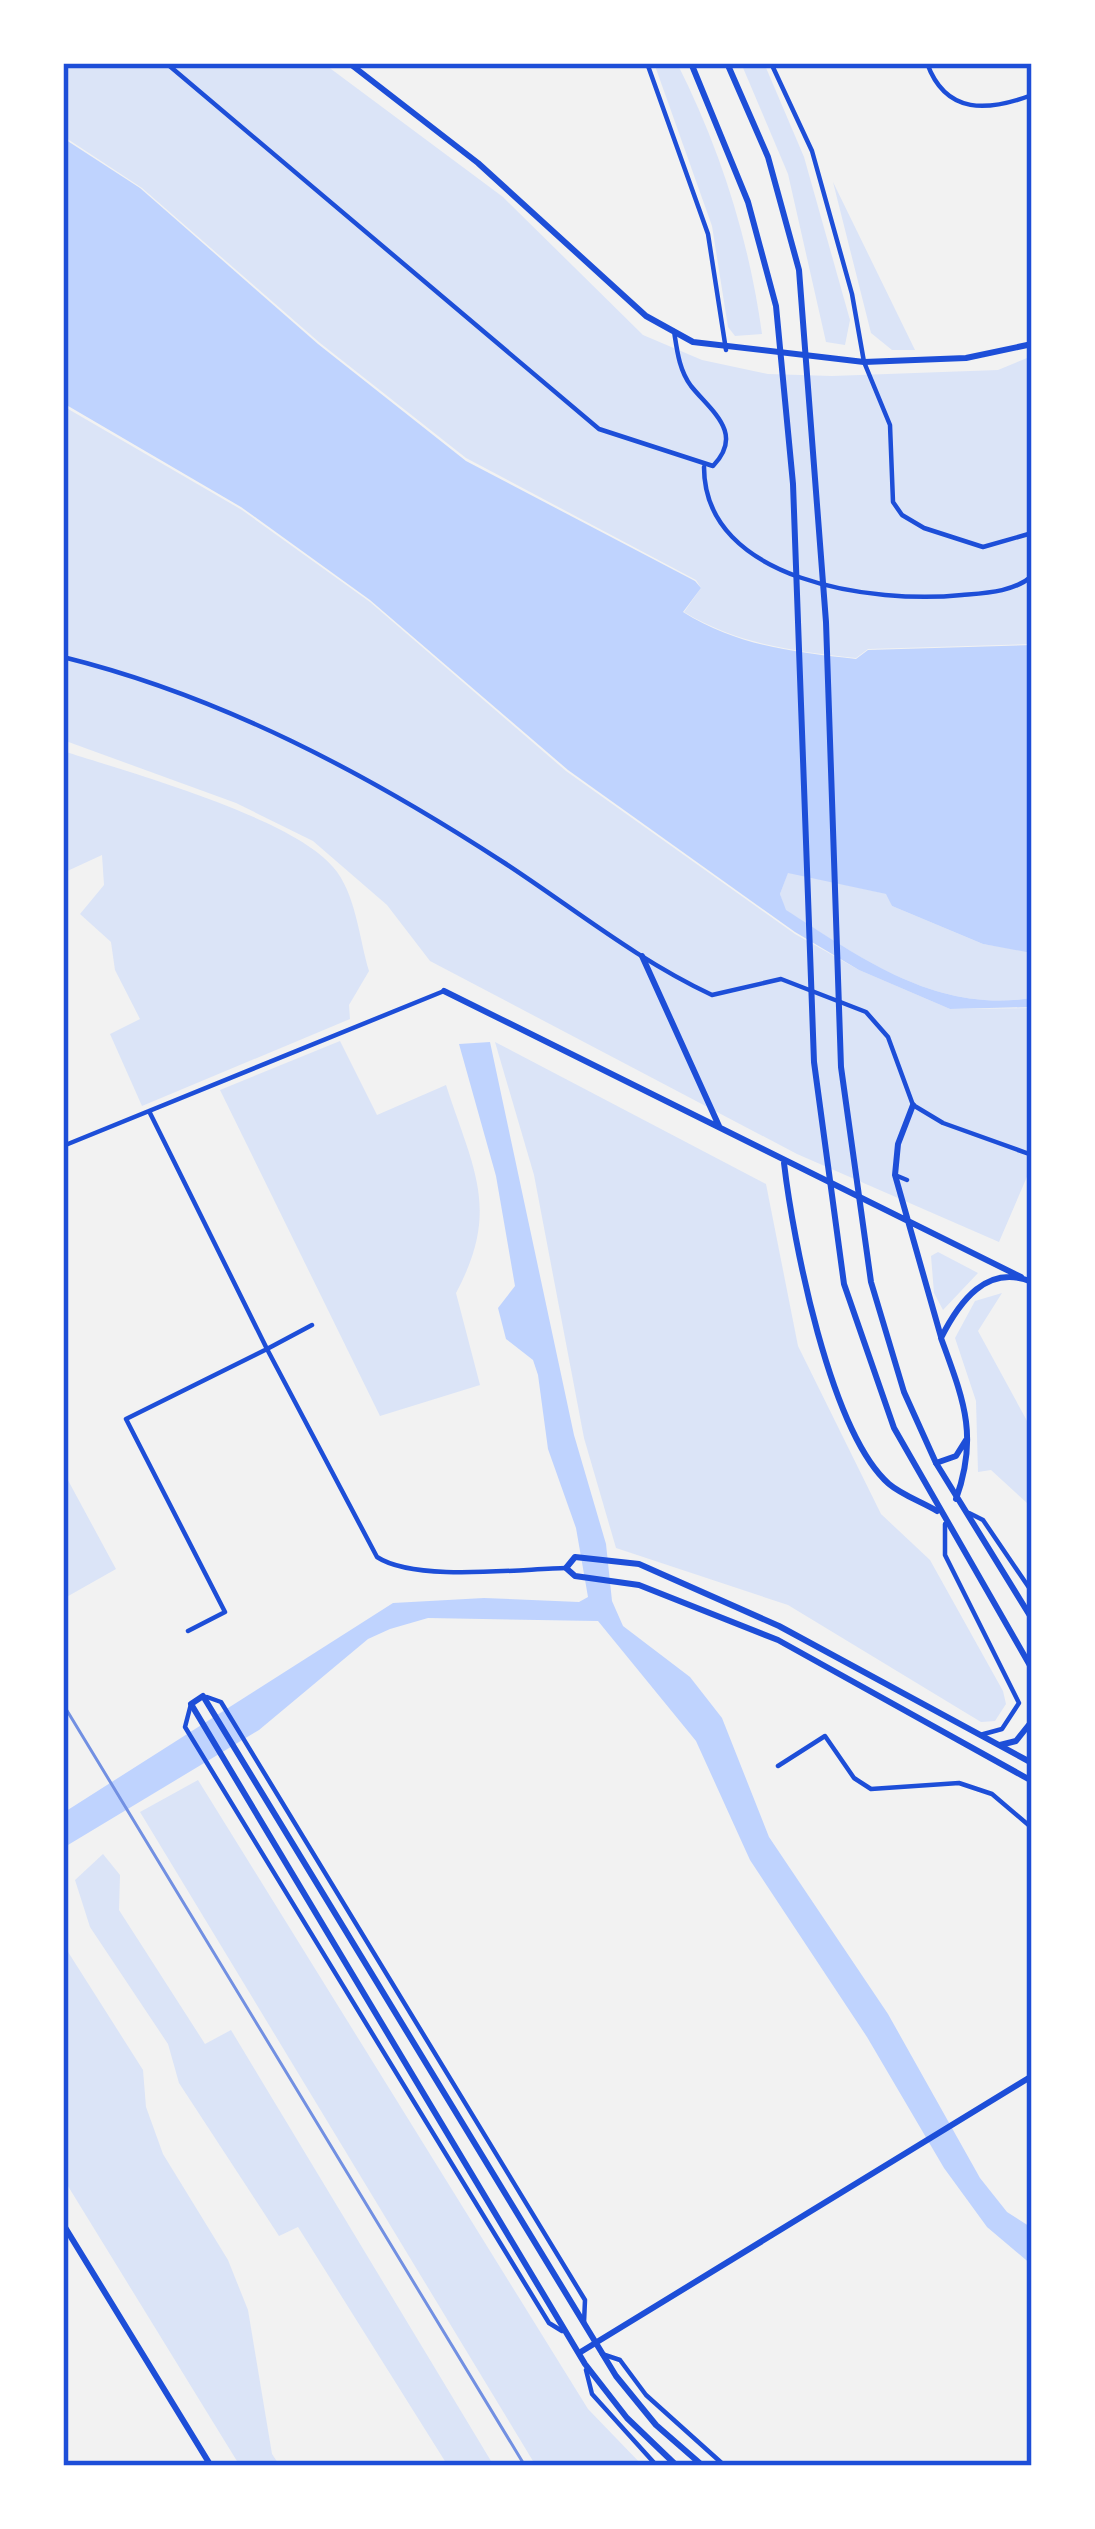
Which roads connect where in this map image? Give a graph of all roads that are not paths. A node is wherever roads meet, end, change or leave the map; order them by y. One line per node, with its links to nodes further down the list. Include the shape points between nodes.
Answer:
1 (166, 63): 13 (street, via 599,429)
2 (349, 63): 9 (main road, via 413,108 646,316)
3 (647, 63): 11 (street, via 708,234)
4 (691, 63): 36 (main road, via 748,202 776,306 793,484 814,1062 844,1284 894,1429)
5 (728, 63): 34 (main road, via 768,157 799,270 826,622 841,1067 871,1282 904,1392)
6 (771, 63): 12 (street, via 812,151)
7 (927, 63): 8 (street, via 941,88 970,109)
8 (1032, 94)
9 (674, 331): 11 (main road); 13 (street, via 691,385 725,429 719,462)
10 (1032, 344): 12 (main road, via 966,358)
11 (726, 350): 12 (main road)
12 (864, 362): 14 (street, via 890,425 893,502 902,515 983,547)
13 (704, 467): 15 (street, via 705,497 723,530 774,566 853,595 966,595)
14 (1032, 533)
15 (1032, 576)
16 (63, 657): 17 (street, via 153,680 323,758 501,861)
17 (642, 956): 19 (street, via 712,994 781,980 866,1012 888,1037); 21 (main road)
18 (444, 991): 20 (street); 21 (main road)
19 (914, 1105): 23 (street); 25 (main road)
20 (149, 1111): 22 (street); 32 (street)
21 (721, 1129): 24 (main road)
22 (63, 1146)
23 (1032, 1155)
24 (784, 1163): 27 (main road); 36 (main road, via 795,1257 850,1423 888,1483)
25 (896, 1175): 26 (street); 27 (main road)
26 (907, 1180)
27 (908, 1224): 28 (main road); 31 (main road)
28 (1022, 1277): 29 (main road); 31 (main road, via 982,1284)
29 (1032, 1282)
30 (312, 1325): 32 (street)
31 (941, 1338): 33 (main road)
32 (267, 1349): 38 (street, via 377,1557 418,1569); 41 (street, via 126,1419 225,1612)
33 (968, 1437): 34 (main road, via 956,1456); 35 (main road)
34 (936, 1462): 35 (main road)
35 (958, 1503): 39 (street, via 982,1520); 40 (main road)
36 (938, 1510): 37 (main road)
37 (945, 1524): 42 (main road); 46 (street, via 945,1555 1019,1702 1002,1729)
38 (566, 1568): 46 (main road, via 575,1557 639,1564 779,1626); 50 (main road, via 639,1585 778,1640)
39 (1032, 1592)
40 (1032, 1619)
41 (188, 1631)
42 (1031, 1668)
43 (203, 1696): 44 (main road); 54 (main road); 54 (street, via 221,1702 255,1756 585,2300)
44 (191, 1704): 55 (main road); 55 (street, via 185,1727 549,2323)
45 (1032, 1721): 47 (main road, via 1016,1741)
46 (978, 1736): 47 (main road)
47 (1000, 1745): 48 (main road)
48 (1032, 1762)
49 (778, 1766): 51 (street, via 825,1736 871,1789 959,1784 992,1794)
50 (1032, 1781)
51 (1032, 1828)
52 (1032, 2076): 56 (main road)
53 (63, 2224): 60 (main road)
54 (584, 2324): 56 (main road)
55 (567, 2334): 57 (main road)
56 (595, 2342): 57 (main road); 58 (main road)
57 (579, 2353): 59 (main road)
58 (601, 2353): 63 (main road, via 656,2426); 64 (street, via 620,2360 646,2395)
59 (585, 2364): 61 (street, via 592,2394); 62 (main road)
60 (212, 2466)
61 (657, 2466)
62 (677, 2466)
63 (703, 2466)
64 (725, 2466)

